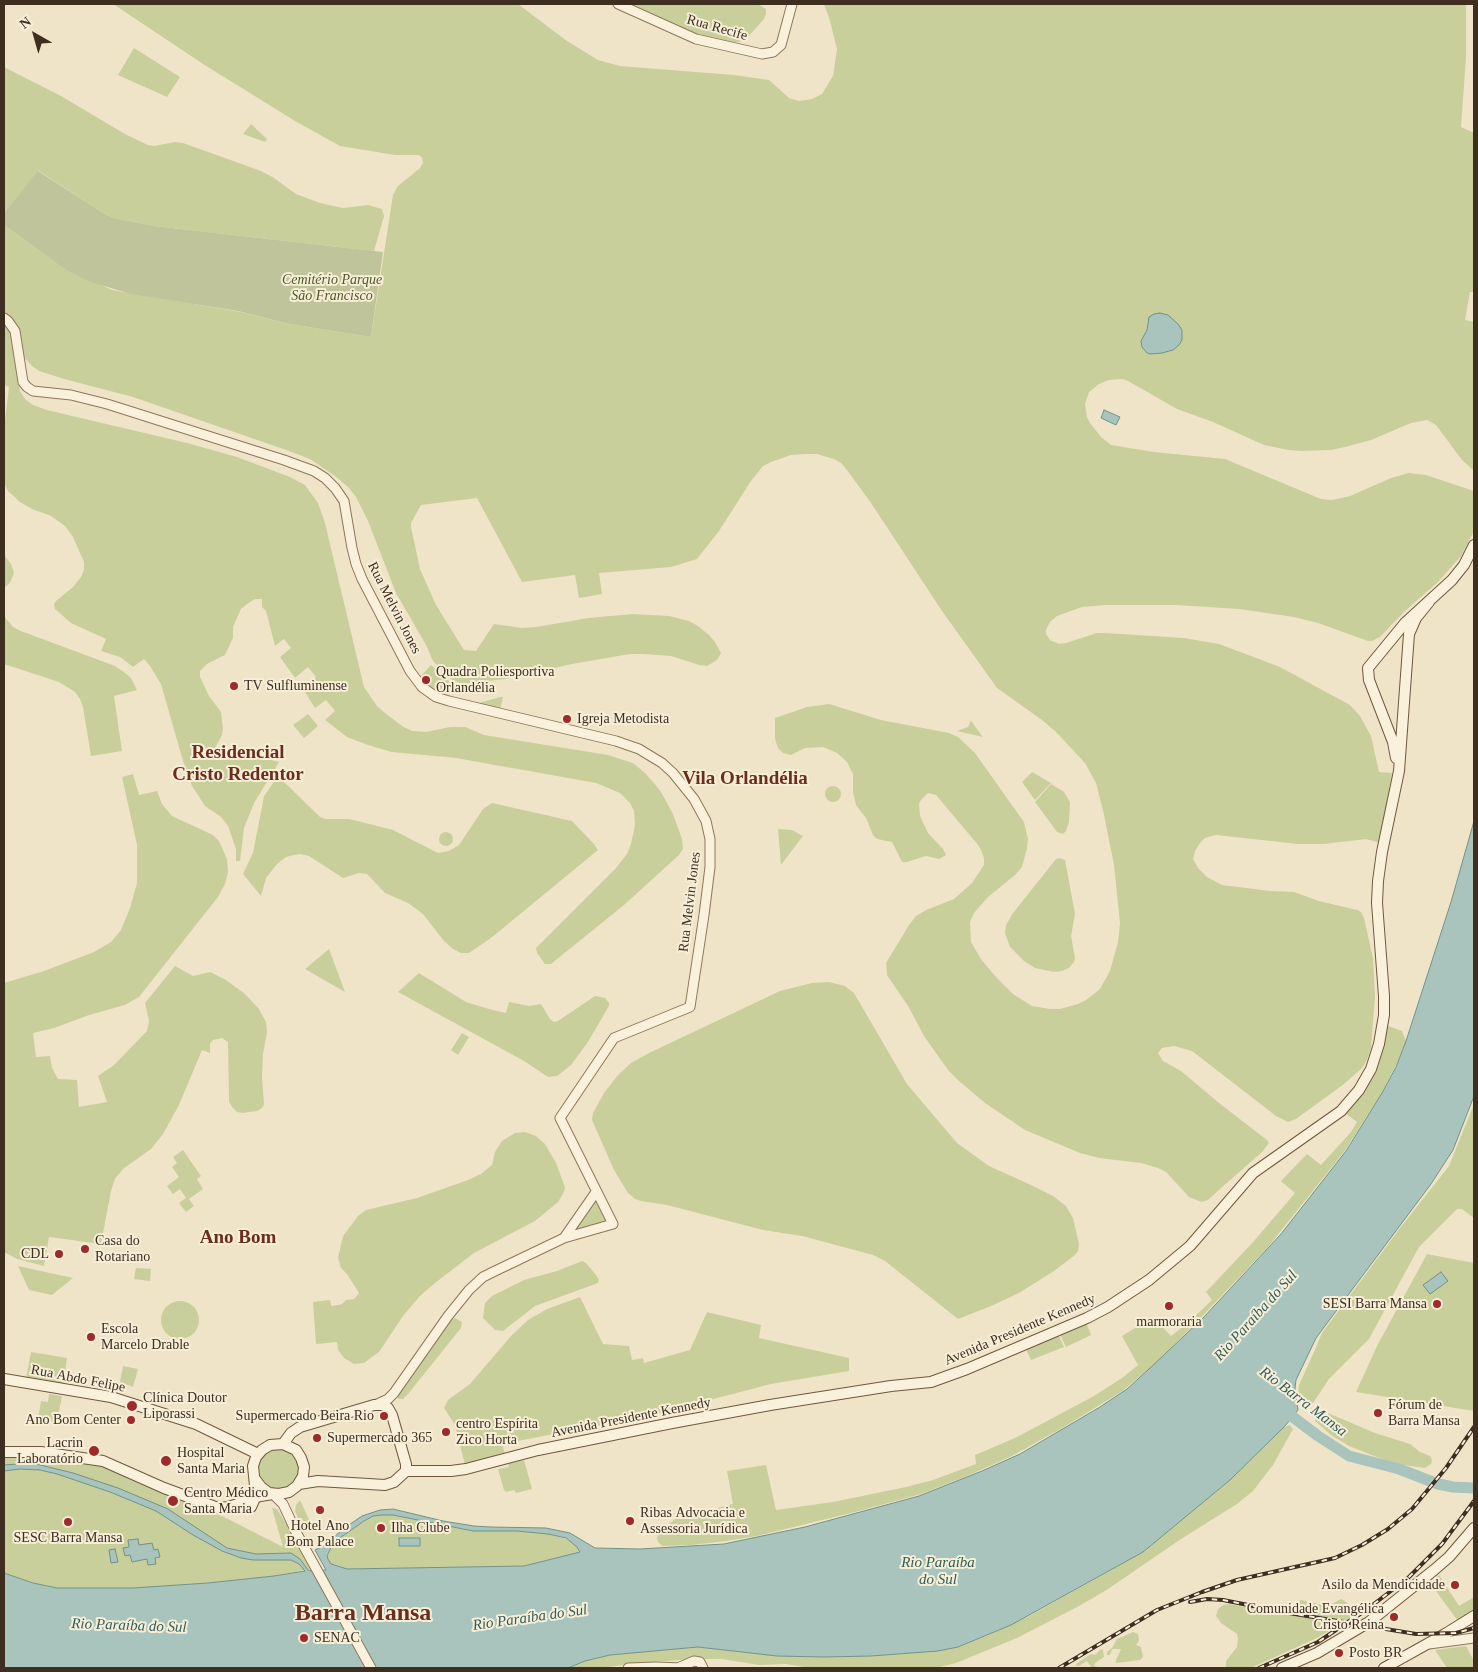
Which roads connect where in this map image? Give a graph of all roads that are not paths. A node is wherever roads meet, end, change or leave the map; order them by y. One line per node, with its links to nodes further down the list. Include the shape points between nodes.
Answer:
1 (618, 4): 2 (street, Rua Recife, via 696,39 762,54 773,52 781,44)
2 (792, 4)
3 (4, 318): 9 (street, Rua Melvin Jones, via 15,331 23,382 33,391 71,395 107,404 284,460 314,471 329,482 344,501 352,548 362,580 410,671 431,694 458,704 628,744 652,756 673,773 694,799 708,830 711,851 690,1007 614,1038 560,1118)
4 (1474, 545): 5 (main road, Avenida Presidente Kennedy, via 1464,565)
5 (1429, 602): 6 (main road, Avenida Presidente Kennedy, via 1410,628); 7 (main road, Avenida Presidente Kennedy, via 1405,623 1368,668 1369,680)
6 (1402, 722): 7 (main road, via 1394,730); 8 (main road, Avenida Presidente Kennedy)
7 (1386, 724): 8 (main road, Avenida Presidente Kennedy)
8 (1399, 771): 18 (main road, Avenida Presidente Kennedy, via 1378,881 1384,1015 1371,1069 1341,1111 1253,1173 1190,1246 1150,1280 1087,1318 931,1382 779,1403 672,1423 538,1450 466,1469)
9 (596, 1192): 10 (street); 10 (street, via 613,1224)
10 (564, 1238): 12 (street, via 475,1284 448,1316)
11 (4, 1379): 17 (main road, Rua Abdo Felipe, via 110,1397 196,1424)
12 (397, 1389): 13 (street, via 390,1398); 14 (street)
13 (374, 1405): 14 (main road, via 385,1406); 15 (main road, via 300,1427)
14 (391, 1413): 18 (main road)
15 (284, 1444): 17 (main road, via 270,1445); 20 (main road, via 296,1450 301,1458 304,1471)
16 (4, 1452): 22 (main road, via 41,1452 103,1461 218,1508)
17 (258, 1454): 19 (main road, via 253,1466)
18 (406, 1470): 20 (main road, via 394,1482 385,1485 318,1481)
19 (255, 1479): 21 (main road, via 264,1490); 22 (main road)
20 (298, 1485): 21 (main road, via 284,1494); 24 (street, via 288,1500)
21 (273, 1494): 22 (main road); 24 (street, via 281,1501)
22 (256, 1497): 23 (main road)
23 (251, 1507)
24 (290, 1519): 30 (street)
25 (1474, 1528): 34 (main road, via 1434,1570 1369,1622 1317,1654)
26 (1474, 1616): 28 (main road)
27 (1474, 1638): 28 (street)
28 (1424, 1645): 35 (main road)
29 (692, 1665): 32 (street); 33 (street, via 700,1662)
30 (371, 1668)
31 (628, 1668): 32 (street)
32 (681, 1668)
33 (703, 1668)
34 (1282, 1668)
35 (1384, 1668)

